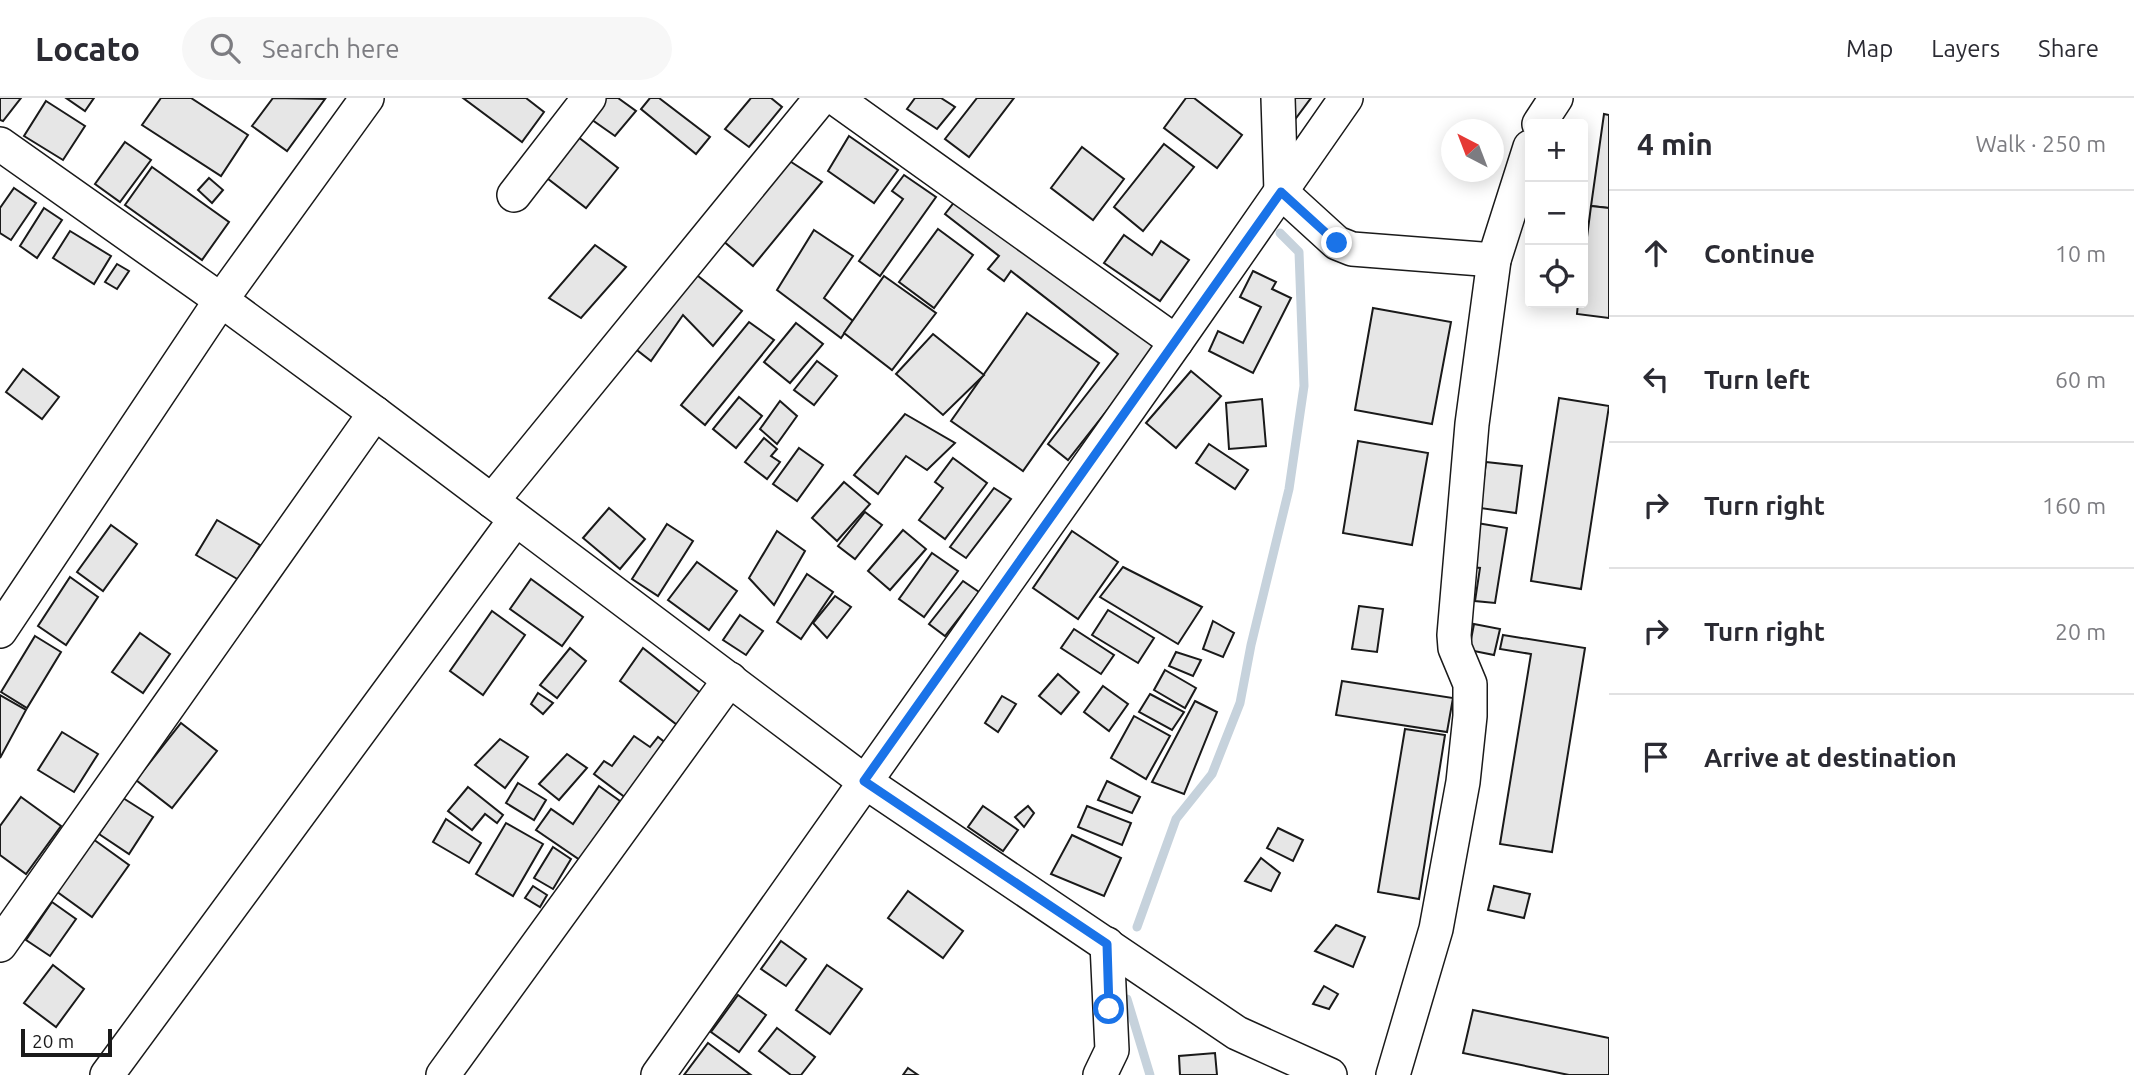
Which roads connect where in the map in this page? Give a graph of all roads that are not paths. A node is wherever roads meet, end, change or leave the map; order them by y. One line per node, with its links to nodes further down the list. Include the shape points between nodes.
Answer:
1 (367, 98): 14 (street)
2 (589, 98): 12 (street)
3 (821, 98): 17 (street)
4 (835, 98): 15 (street)
5 (1278, 98): 11 (street)
6 (1346, 98): 11 (street)
7 (1556, 98): 8 (street)
8 (1542, 119)
9 (0, 144): 14 (street)
10 (1525, 163): 13 (street)
11 (1281, 192): 13 (street, via 1337,243 1352,249); 15 (street)
12 (514, 195)
13 (1494, 260): 28 (street, via 1472,424 1454,635 1470,684 1463,782 1436,929)
14 (221, 300): 16 (street); 18 (street)
15 (1176, 342): 20 (street)
16 (375, 413): 17 (street); 22 (street)
17 (503, 510): 19 (street); 24 (street)
18 (0, 631)
19 (730, 679): 20 (street); 25 (street)
20 (864, 781): 21 (street); 26 (street)
21 (1107, 944): 23 (street); 27 (street, via 1237,1033)
22 (0, 945)
23 (1113, 1067)
24 (107, 1075)
25 (443, 1075)
26 (658, 1075)
27 (1330, 1075)
28 (1393, 1075)

